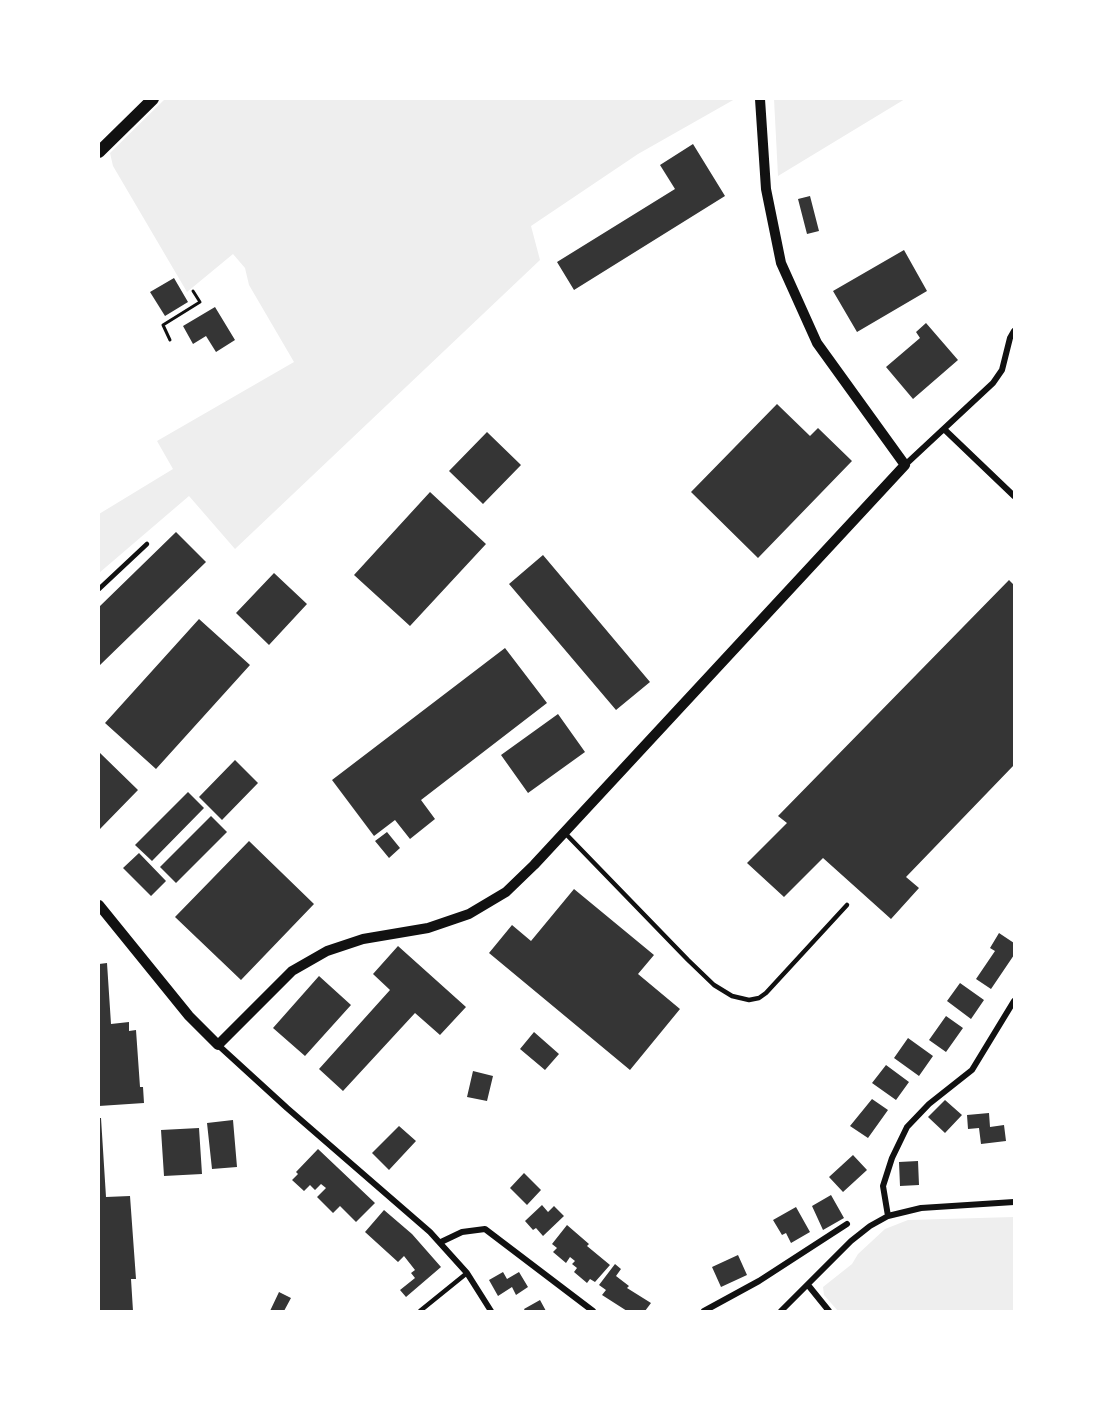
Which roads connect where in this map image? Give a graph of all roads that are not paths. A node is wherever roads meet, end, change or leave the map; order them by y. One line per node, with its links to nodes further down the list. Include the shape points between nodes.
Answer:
1 (153, 99): 3 (main road)
2 (760, 99): 6 (street, via 766,189 781,263 817,343)
3 (99, 152)
4 (1014, 331): 5 (street, via 1002,370 993,383)
5 (945, 430): 6 (street); 7 (street)
6 (905, 465): 10 (street)
7 (1014, 496)
8 (147, 544): 9 (lane)
9 (99, 589)
10 (564, 832): 12 (lane, via 697,969 732,996 749,1000 766,993); 14 (street, via 506,892 469,914 428,928 354,942 327,951 292,971)
11 (99, 905): 14 (street, via 189,1016)
12 (847, 905)
13 (1014, 1001): 16 (street, via 972,1070 907,1127 883,1186)
14 (218, 1045): 18 (street)
15 (1014, 1202): 16 (street, via 921,1208)
16 (888, 1216): 20 (street, via 851,1241)
17 (847, 1224): 24 (street)
18 (441, 1242): 19 (street); 23 (street, via 462,1232 485,1229)
19 (467, 1273): 21 (lane); 22 (street)
20 (808, 1285): 25 (street); 26 (street)
21 (420, 1311)
22 (491, 1311)
23 (593, 1311)
24 (704, 1311)
25 (782, 1311)
26 (829, 1311)

